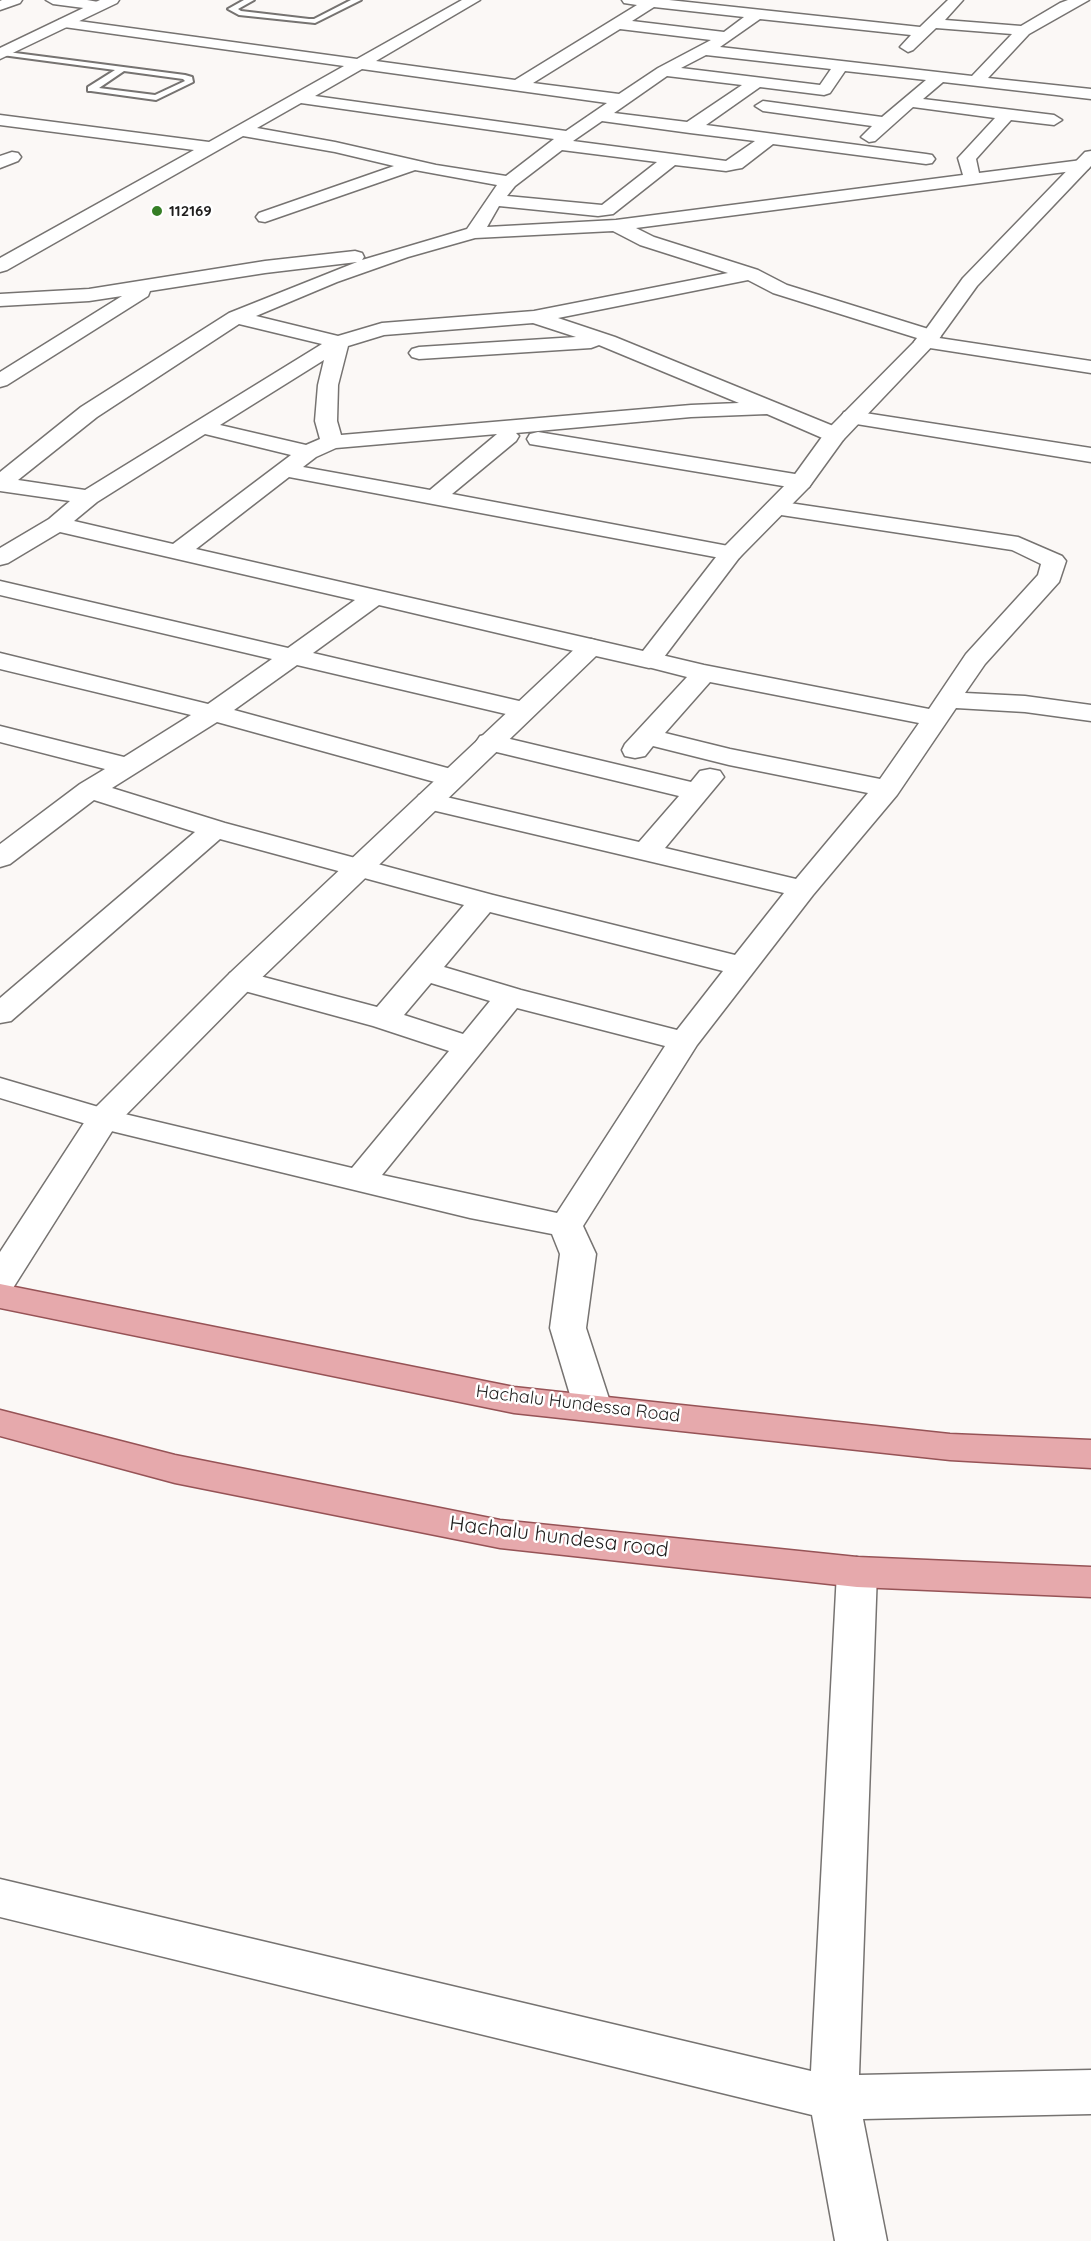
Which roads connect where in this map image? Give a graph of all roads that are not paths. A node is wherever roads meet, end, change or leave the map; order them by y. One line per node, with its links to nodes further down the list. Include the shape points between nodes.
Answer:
1 (15, 0): 12 (street)
2 (53, 0): 10 (street)
3 (250, 0): 4 (lane, via 232,9 315,21)
4 (357, 0)
5 (473, 0): 23 (street)
6 (629, 0): 11 (street)
7 (950, 0): 8 (street)
8 (956, 0): 18 (street)
9 (1084, 1): 19 (street, via 1058,10)
10 (106, 3): 16 (street)
11 (651, 3): 14 (street); 17 (street)
12 (0, 6)
13 (796, 6): 15 (street)
14 (756, 15): 15 (street); 20 (street)
15 (777, 17): 18 (street)
16 (64, 23): 22 (street); 23 (street)
17 (617, 24): 20 (street); 31 (street)
18 (928, 27): 19 (street); 27 (street)
19 (1024, 31): 29 (street)
20 (727, 37): 21 (street)
21 (704, 50): 24 (street); 26 (street)
22 (1, 53): 25 (lane)
23 (361, 64): 31 (street); 34 (street)
24 (840, 67): 27 (street); 32 (street)
25 (122, 69): 25 (lane, via 186,77 189,82 156,98 91,89)
26 (664, 70): 30 (street); 35 (street)
27 (882, 71): 28 (street)
28 (939, 77): 29 (street); 37 (street)
29 (975, 82): 33 (street)
30 (756, 83): 32 (street); 36 (street)
31 (519, 85): 35 (street)
32 (824, 90): 38 (street)
33 (1091, 94)
34 (298, 98): 45 (street); 47 (street)
35 (624, 100): 40 (street)
36 (729, 102): 38 (street); 44 (street)
37 (909, 102): 39 (street); 43 (street)
38 (803, 112): 43 (street)
39 (1007, 115): 42 (street); 54 (street, via 967,158)
40 (602, 116): 44 (street); 47 (street)
41 (0, 120): 48 (street)
42 (1054, 120)
43 (886, 123): 49 (street)
44 (690, 128): 46 (street)
45 (243, 131): 48 (street); 53 (street)
46 (769, 139): 49 (street); 51 (street, via 736,164 711,166)
47 (562, 140): 51 (street); 55 (street)
48 (211, 147): 61 (street)
49 (856, 148): 50 (street)
50 (927, 159)
51 (670, 160): 56 (street, via 607,210)
52 (1087, 160): 54 (street); 67 (street, via 970,282)
53 (413, 165): 55 (street); 57 (street)
54 (972, 178): 58 (street)
55 (509, 182): 56 (street)
56 (494, 200): 59 (street)
57 (264, 217)
58 (616, 225): 59 (street); 62 (street, via 647,241)
59 (474, 232): 60 (street)
60 (401, 253): 63 (street, via 265,267); 65 (street)
61 (3, 268)
62 (751, 274): 66 (street); 67 (street, via 780,289)
63 (153, 285): 64 (street, via 89,295); 72 (street)
64 (0, 300)
65 (236, 317): 69 (street); 84 (street, via 89,412)
66 (534, 317): 68 (street); 69 (street, via 382,329)
67 (928, 339): 71 (street); 74 (street)
68 (608, 341): 70 (street); 73 (street)
69 (339, 342): 75 (street); 79 (street, via 328,385 326,421)
70 (419, 353)
71 (1091, 367)
72 (0, 381)
73 (768, 408): 76 (street); 77 (street)
74 (852, 417): 77 (street); 81 (street)
75 (202, 427): 80 (street); 85 (street)
76 (456, 431): 78 (street); 79 (street)
77 (835, 435): 83 (street)
78 (507, 436): 83 (street, via 573,442); 86 (street)
79 (332, 442): 80 (street)
80 (308, 452): 82 (street)
81 (1091, 455)
82 (285, 470): 86 (street); 89 (street)
83 (801, 482): 87 (street)
84 (0, 484): 85 (street)
85 (90, 497): 88 (street)
86 (434, 498): 90 (street)
87 (776, 508): 90 (street); 99 (street, via 1018,544 1054,561 1050,577 975,660)
88 (57, 524): 89 (street); 91 (street)
89 (176, 552): 93 (street)
90 (731, 553): 96 (street)
91 (0, 558)
92 (0, 588): 95 (street)
93 (376, 596): 94 (street); 95 (street)
94 (591, 647): 96 (street); 100 (street)
95 (292, 657): 100 (street); 102 (street)
96 (649, 660): 98 (street)
97 (0, 661): 102 (street)
98 (704, 673): 99 (street); 104 (street)
99 (942, 709): 101 (street, via 1025,704); 110 (street)
100 (523, 710): 105 (street)
101 (1091, 713)
102 (213, 714): 107 (street); 109 (street)
103 (0, 734): 107 (street)
104 (647, 736): 106 (street); 108 (street)
105 (489, 742): 108 (street); 109 (street)
106 (729, 757): 110 (street); 112 (street)
107 (127, 766): 111 (street)
108 (615, 771): 112 (street)
109 (452, 778): 113 (street)
110 (887, 789): 118 (street)
111 (90, 790): 114 (street); 116 (street)
112 (698, 792): 115 (street)
113 (429, 801): 115 (street); 117 (street)
114 (215, 829): 117 (street); 124 (street)
115 (647, 851): 118 (street)
116 (0, 858)
117 (362, 868): 119 (street); 122 (street)
118 (803, 889): 120 (street)
119 (483, 901): 120 (street); 121 (street)
120 (741, 966): 126 (street)
121 (425, 971): 123 (street); 125 (street)
122 (241, 980): 125 (street); 129 (street)
123 (510, 997): 126 (street); 127 (street)
124 (0, 1014)
125 (384, 1019): 127 (street)
126 (684, 1041): 131 (street)
127 (470, 1047): 130 (street)
128 (0, 1088): 129 (street)
129 (103, 1119): 130 (street); 132 (street)
130 (359, 1181): 131 (street)
131 (566, 1226): 134 (street, via 578,1254 568,1328)
132 (0, 1280)
133 (0, 1296): 134 (main road, Hachalu Hundessa Road, via 514,1400)
134 (593, 1408): 136 (main road, Hachalu Hundessa Road, via 950,1448)
135 (0, 1423): 137 (main road, Hachalu hundesa road, via 175,1469 500,1534)
136 (1091, 1454)
137 (857, 1572): 138 (main road, Hachalu hundesa road); 141 (street)
138 (1091, 1582)
139 (0, 1898): 141 (street)
140 (1091, 2092): 141 (street)
141 (834, 2098): 142 (street)
142 (861, 2241)

